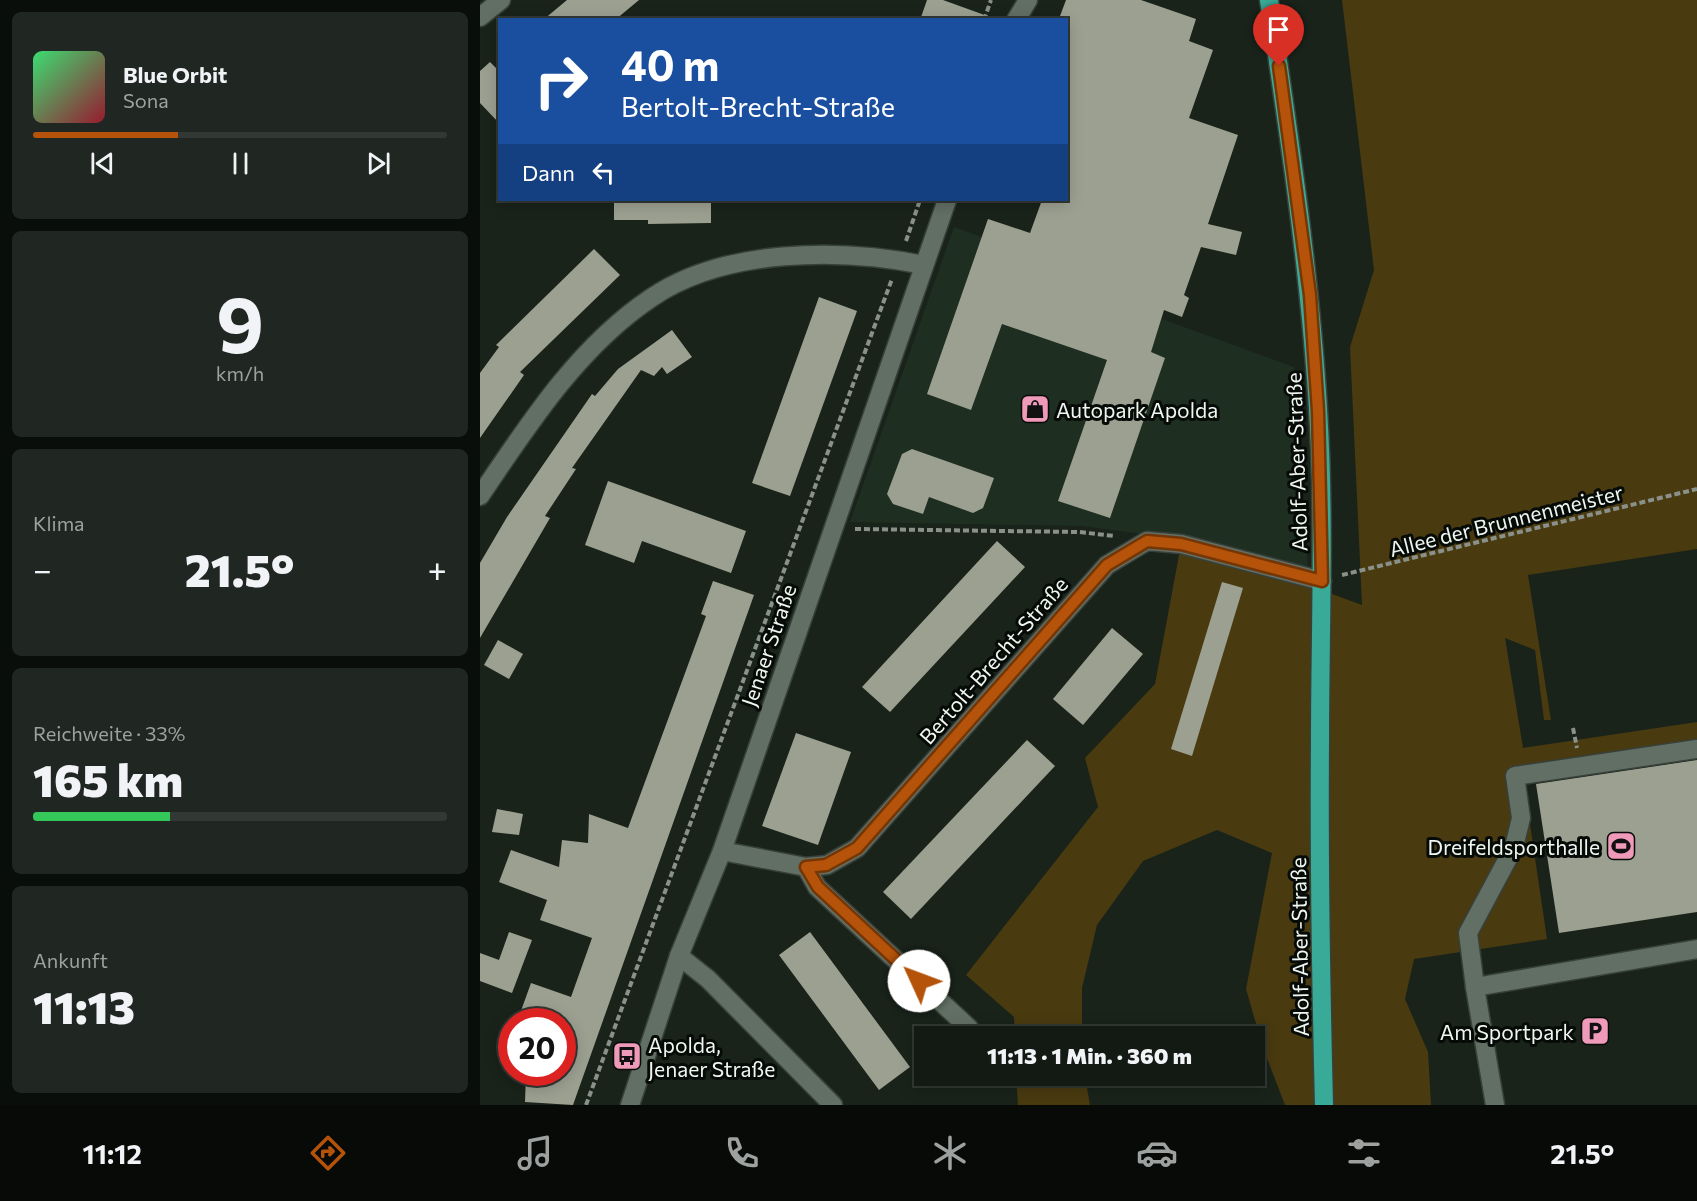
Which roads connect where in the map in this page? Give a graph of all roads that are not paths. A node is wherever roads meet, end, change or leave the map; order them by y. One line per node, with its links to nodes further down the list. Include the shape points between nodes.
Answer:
1 (501, 0): 4 (street)
2 (1028, 0): 5 (street)
3 (1269, 0): 9 (main road, Adolf-Aber-Straße, via 1310,295 1318,411)
4 (480, 17)
5 (1017, 18)
6 (947, 201): 7 (street, Jenaer Straße)
7 (924, 265): 8 (street, via 867,257 785,257 729,264 668,287 631,312 581,359 527,426); 11 (street, Jenaer Straße)
8 (480, 496)
9 (1322, 581): 12 (street, Bertolt-Brecht-Straße, via 1181,544 1147,541 1107,565 857,848 826,865); 19 (main road, Adolf-Aber-Straße)
10 (1697, 749): 15 (street, via 1515,776 1521,818 1515,847 1468,933)
11 (722, 851): 12 (street, Bertolt-Brecht-Straße); 14 (street, Jenaer Straße)
12 (806, 867): 16 (street, via 818,887)
13 (1697, 949): 15 (street)
14 (679, 956): 17 (street, Jenaer Straße); 18 (street, via 708,979)
15 (1475, 987): 20 (street)
16 (967, 1026)
17 (630, 1105)
18 (833, 1105)
19 (1324, 1105)
20 (1495, 1105)

